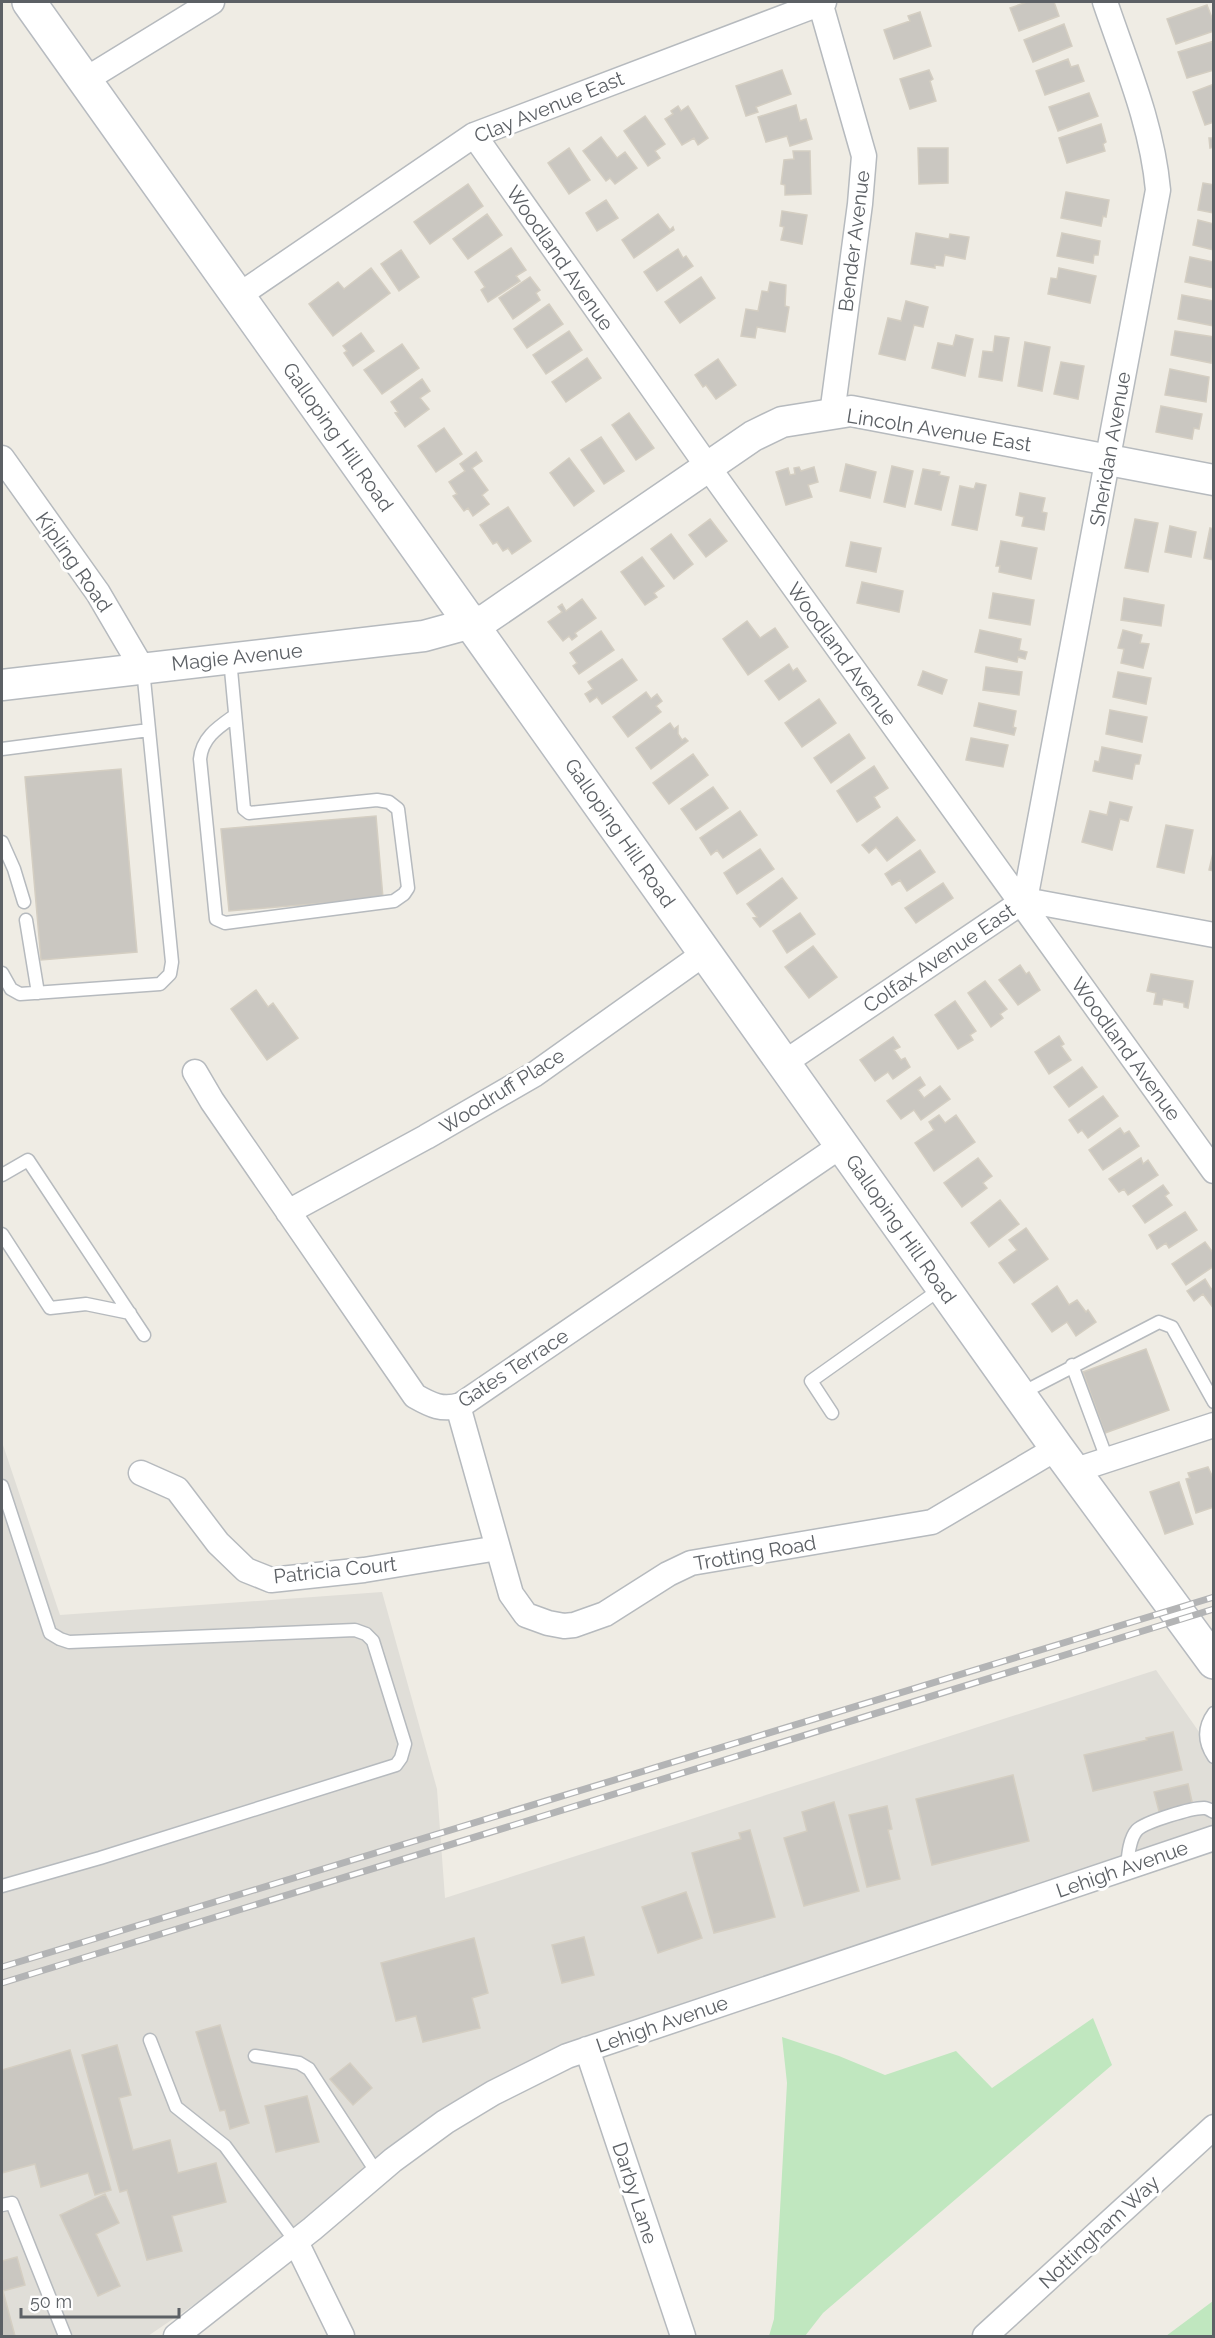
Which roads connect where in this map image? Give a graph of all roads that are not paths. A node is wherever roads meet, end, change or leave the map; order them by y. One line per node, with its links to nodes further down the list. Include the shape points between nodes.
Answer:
1 (29, 2): 5 (main road, Galloping Hill Road)
2 (212, 2): 5 (street)
3 (821, 2): 6 (street, Clay Avenue East); 8 (street, Bender Avenue, via 864,156)
4 (1104, 2): 10 (street, Sheridan Avenue, via 1146,119 1158,190)
5 (85, 80): 7 (main road, Galloping Hill Road)
6 (474, 135): 7 (street, Clay Avenue East); 11 (street, Woodland Avenue)
7 (238, 296): 13 (main road, Galloping Hill Road)
8 (831, 414): 10 (street, Lincoln Avenue East, via 851,411); 11 (street, Lincoln Avenue East, via 782,422 753,436)
9 (2, 458): 15 (street, Kipling Road, via 98,593)
10 (1109, 459): 12 (street, Lincoln Avenue East); 21 (street, Sheridan Avenue)
11 (708, 467): 13 (street, Lincoln Avenue East, via 486,619); 21 (street, Woodland Avenue)
12 (1214, 480)
13 (471, 623): 14 (street, Magie Avenue, via 424,636); 25 (main road, Galloping Hill Road)
14 (230, 658): 15 (street, Magie Avenue); 17 (lane)
15 (142, 668): 16 (street, Magie Avenue); 18 (lane)
16 (2, 685)
17 (234, 716): 17 (lane, via 244,809 249,813 389,802 398,809 408,888 404,894 394,901 225,923 216,919 201,746 213,731)
18 (149, 730): 19 (lane); 27 (lane, via 172,962 170,974 160,984)
19 (2, 749)
20 (2, 842): 22 (lane)
21 (1023, 901): 24 (street, Colfax Avenue East); 28 (street, Colfax Avenue East); 31 (street, Woodland Avenue)
22 (24, 902)
23 (26, 920): 27 (lane)
24 (1214, 935)
25 (705, 954): 28 (main road, Galloping Hill Road); 33 (street, Woodruff Place, via 535,1074)
26 (2, 974): 27 (lane, via 10,989 20,994)
27 (38, 993)
28 (783, 1063): 30 (main road, Galloping Hill Road)
29 (195, 1072): 33 (street, Gates Terrace)
30 (842, 1145): 35 (main road, Galloping Hill Road); 41 (street, Gates Terrace)
31 (1214, 1171)
32 (2, 1175): 36 (lane, via 28,1160)
33 (288, 1212): 41 (street, Gates Terrace, via 415,1396 441,1408)
34 (2, 1234): 36 (lane, via 50,1308 86,1304)
35 (943, 1287): 39 (main road, Galloping Hill Road); 42 (lane, via 811,1381)
36 (130, 1313): 37 (lane)
37 (144, 1335)
38 (1072, 1365): 39 (lane); 40 (lane, via 1149,1326 1166,1323 1185,1347); 45 (lane)
39 (1019, 1395): 44 (main road, Galloping Hill Road)
40 (1214, 1402)
41 (458, 1406): 48 (street, Trotting Road)
42 (832, 1413)
43 (1214, 1425): 45 (street)
44 (1065, 1459): 45 (street); 48 (street, Trotting Road, via 932,1522 691,1563 605,1614 574,1625 548,1623 526,1615 512,1594); 49 (main road, Galloping Hill Road)
45 (1107, 1459)
46 (141, 1473): 48 (street, Patricia Court, via 177,1489 218,1543 246,1570 271,1580 364,1570)
47 (2, 1486): 55 (lane, via 50,1633 69,1641 355,1630 373,1641 405,1744 396,1765)
48 (498, 1548)
49 (1214, 1662)
50 (1214, 1713): 51 (lane, via 1205,1731)
51 (1214, 1757)
52 (1214, 1812): 54 (lane, via 1205,1808 1189,1810 1137,1830)
53 (1214, 1838): 54 (street, Lehigh Avenue)
54 (1127, 1867): 57 (street, Lehigh Avenue)
55 (2, 1886)
56 (150, 2040): 62 (lane, via 176,2107 225,2146)
57 (587, 2049): 60 (street, Lehigh Avenue, via 493,2093 445,2122); 66 (street, Darby Lane)
58 (255, 2056): 60 (lane, via 299,2063 309,2069)
59 (1214, 2127): 67 (street, Nottingham Way)
60 (377, 2173): 62 (street, Lehigh Avenue)
61 (2, 2205): 63 (lane, via 12,2203)
62 (296, 2242): 64 (street, Lehigh Avenue); 65 (street)
63 (65, 2337)
64 (176, 2337)
65 (342, 2337)
66 (683, 2337)
67 (985, 2337)

